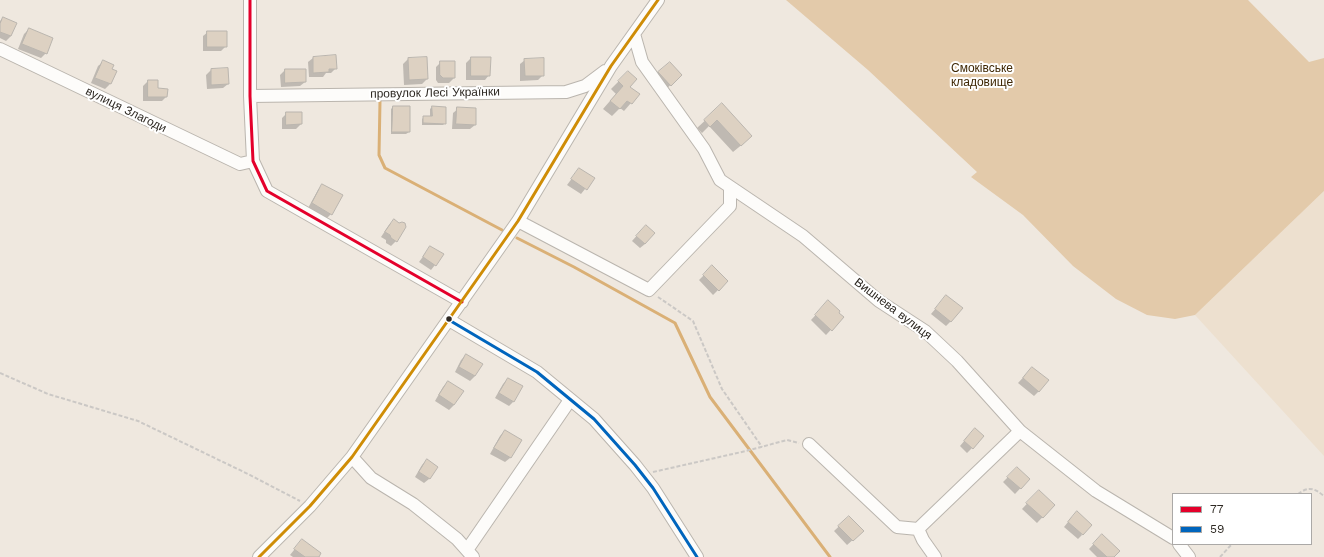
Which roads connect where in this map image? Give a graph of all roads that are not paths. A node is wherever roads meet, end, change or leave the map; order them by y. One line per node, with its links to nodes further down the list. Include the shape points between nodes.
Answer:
1 (250, 0): 6 (street)
2 (658, 0): 3 (street)
3 (634, 34): 5 (street); 8 (street, Вишнева вулиця, via 642,62 704,149 720,180)
4 (0, 50): 7 (street, вулиця Злагоди, via 240,164)
5 (612, 66): 6 (street, провулок Лесі Українки, via 585,86 566,92); 9 (street)
6 (250, 96): 7 (street)
7 (253, 161): 10 (street, via 267,191)
8 (730, 187): 9 (street, via 730,206 649,290); 13 (street, Вишнева вулиця, via 803,236 879,301 925,331 957,361)
9 (518, 221): 10 (street)
10 (462, 302): 11 (street)
11 (449, 320): 12 (street, via 536,372); 15 (street)
12 (570, 400): 19 (street); 21 (street, via 594,419 642,474)
13 (1020, 431): 16 (street); 17 (street, Вишнева вулиця, via 1096,491)
14 (809, 444): 16 (street, via 897,527)
15 (352, 457): 19 (street, via 371,478 413,504 457,539); 20 (street, via 310,506)
16 (918, 529): 22 (street)
17 (1172, 537)
18 (1180, 545): 23 (street)
19 (470, 554)
20 (259, 557)
21 (697, 557)
22 (935, 557)
23 (1189, 557)

